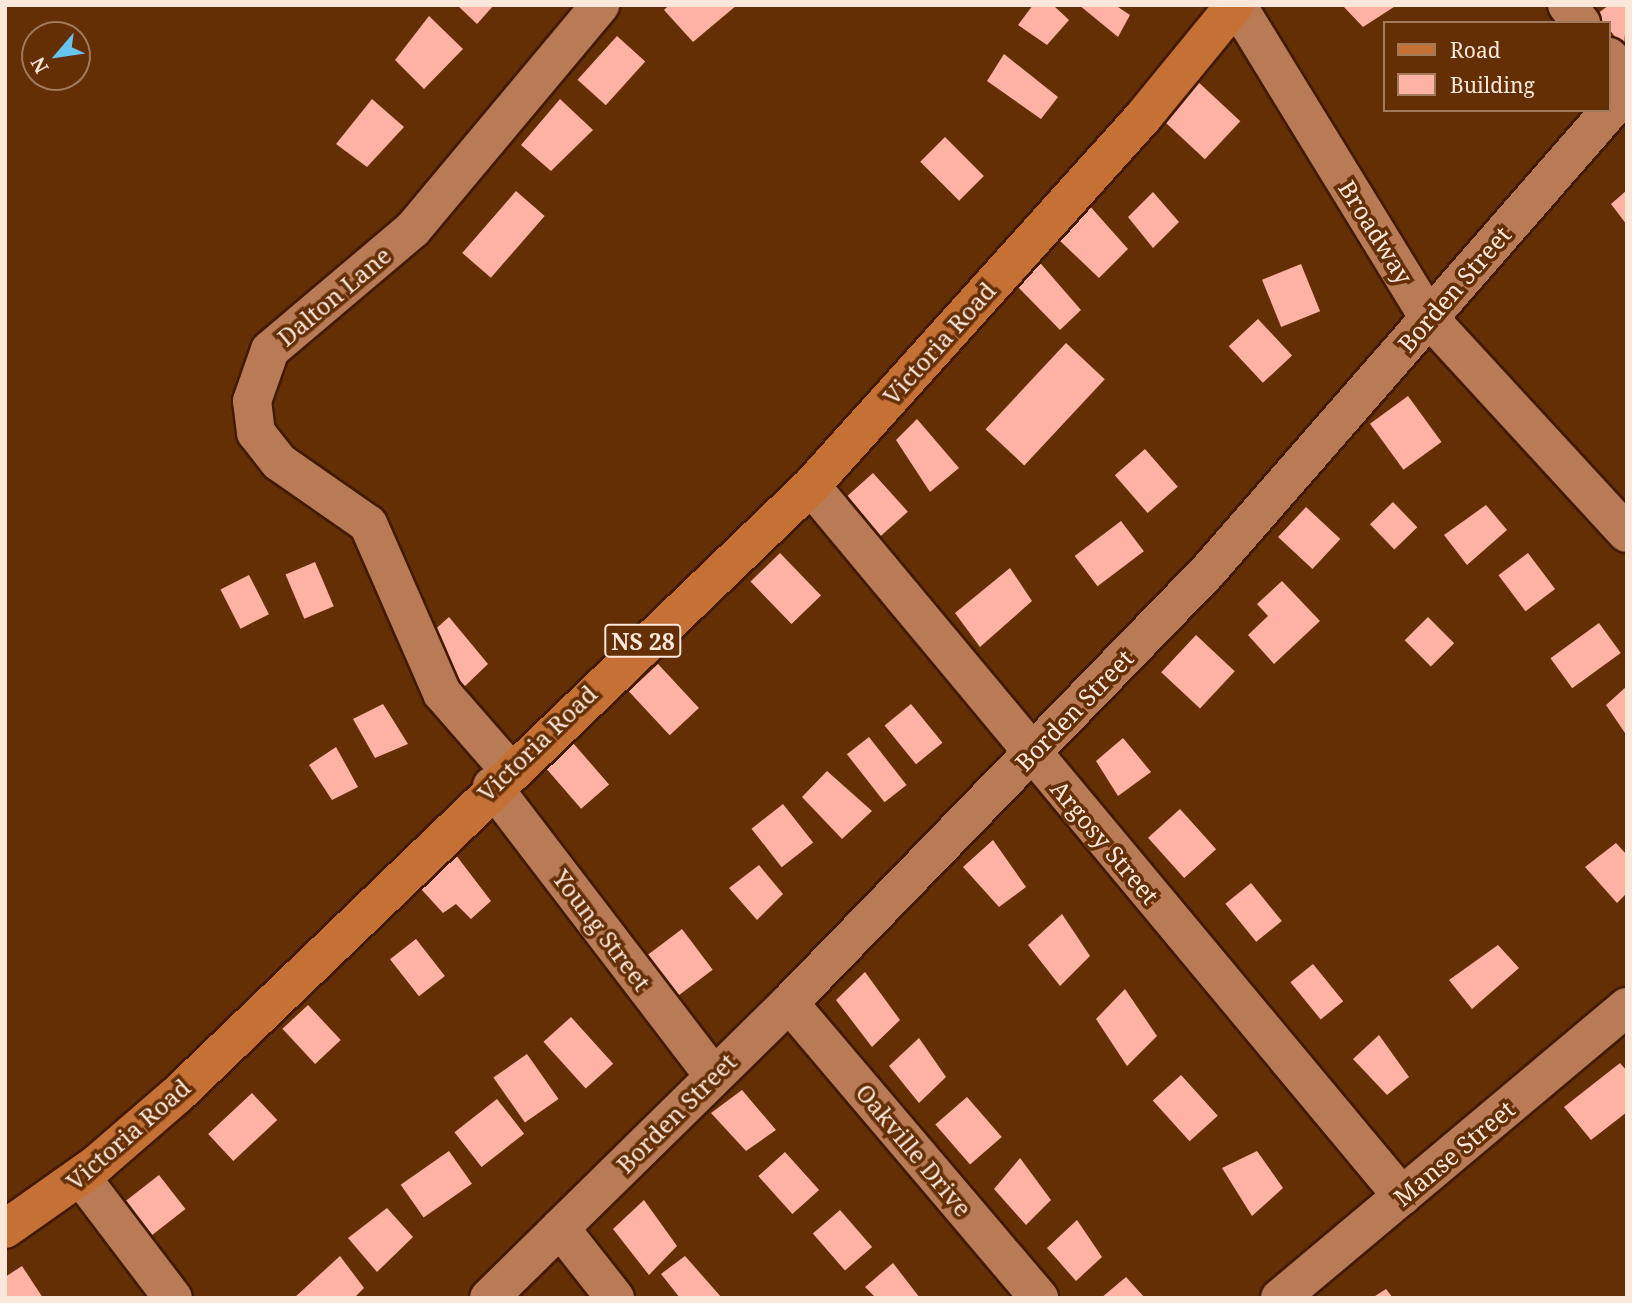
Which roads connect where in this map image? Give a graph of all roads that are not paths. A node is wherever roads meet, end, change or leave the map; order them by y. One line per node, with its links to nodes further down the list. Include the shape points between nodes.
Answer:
1 (600, 5): 14 (street, Dalton Lane, via 413,229 270,350 251,401 256,433 279,462 368,524 442,693)
2 (1236, 5): 10 (street, Broadway); 11 (main road, Victoria Road / NS 28, via 1144,116)
3 (1567, 5): 4 (street)
4 (1579, 21)
5 (1611, 59): 6 (street)
6 (1627, 78)
7 (1627, 91): 8 (street, Borden Street)
8 (1611, 109)
9 (1609, 112): 10 (street, Borden Street)
10 (1429, 318): 12 (street, Broadway); 13 (street, Borden Street, via 1209,570)
11 (811, 486): 13 (street, Argosy Street); 14 (main road, Victoria Road / NS 28)
12 (1627, 533)
13 (1031, 754): 15 (street, Borden Street); 19 (street, Argosy Street)
14 (501, 779): 17 (street, Young Street); 18 (main road, Victoria Road / NS 28, via 177,1095)
15 (789, 1003): 17 (street, Borden Street); 25 (street, Oakville Drive)
16 (1627, 1007): 19 (street, Manse Street)
17 (713, 1074): 20 (street, Borden Street)
18 (81, 1177): 21 (main road, Victoria Road / NS 28); 22 (street)
19 (1402, 1196): 26 (street, Manse Street)
20 (561, 1228): 23 (street, Borden Street); 24 (street)
21 (5, 1230)
22 (173, 1298)
23 (489, 1298)
24 (615, 1298)
25 (1039, 1298)
26 (1280, 1298)

